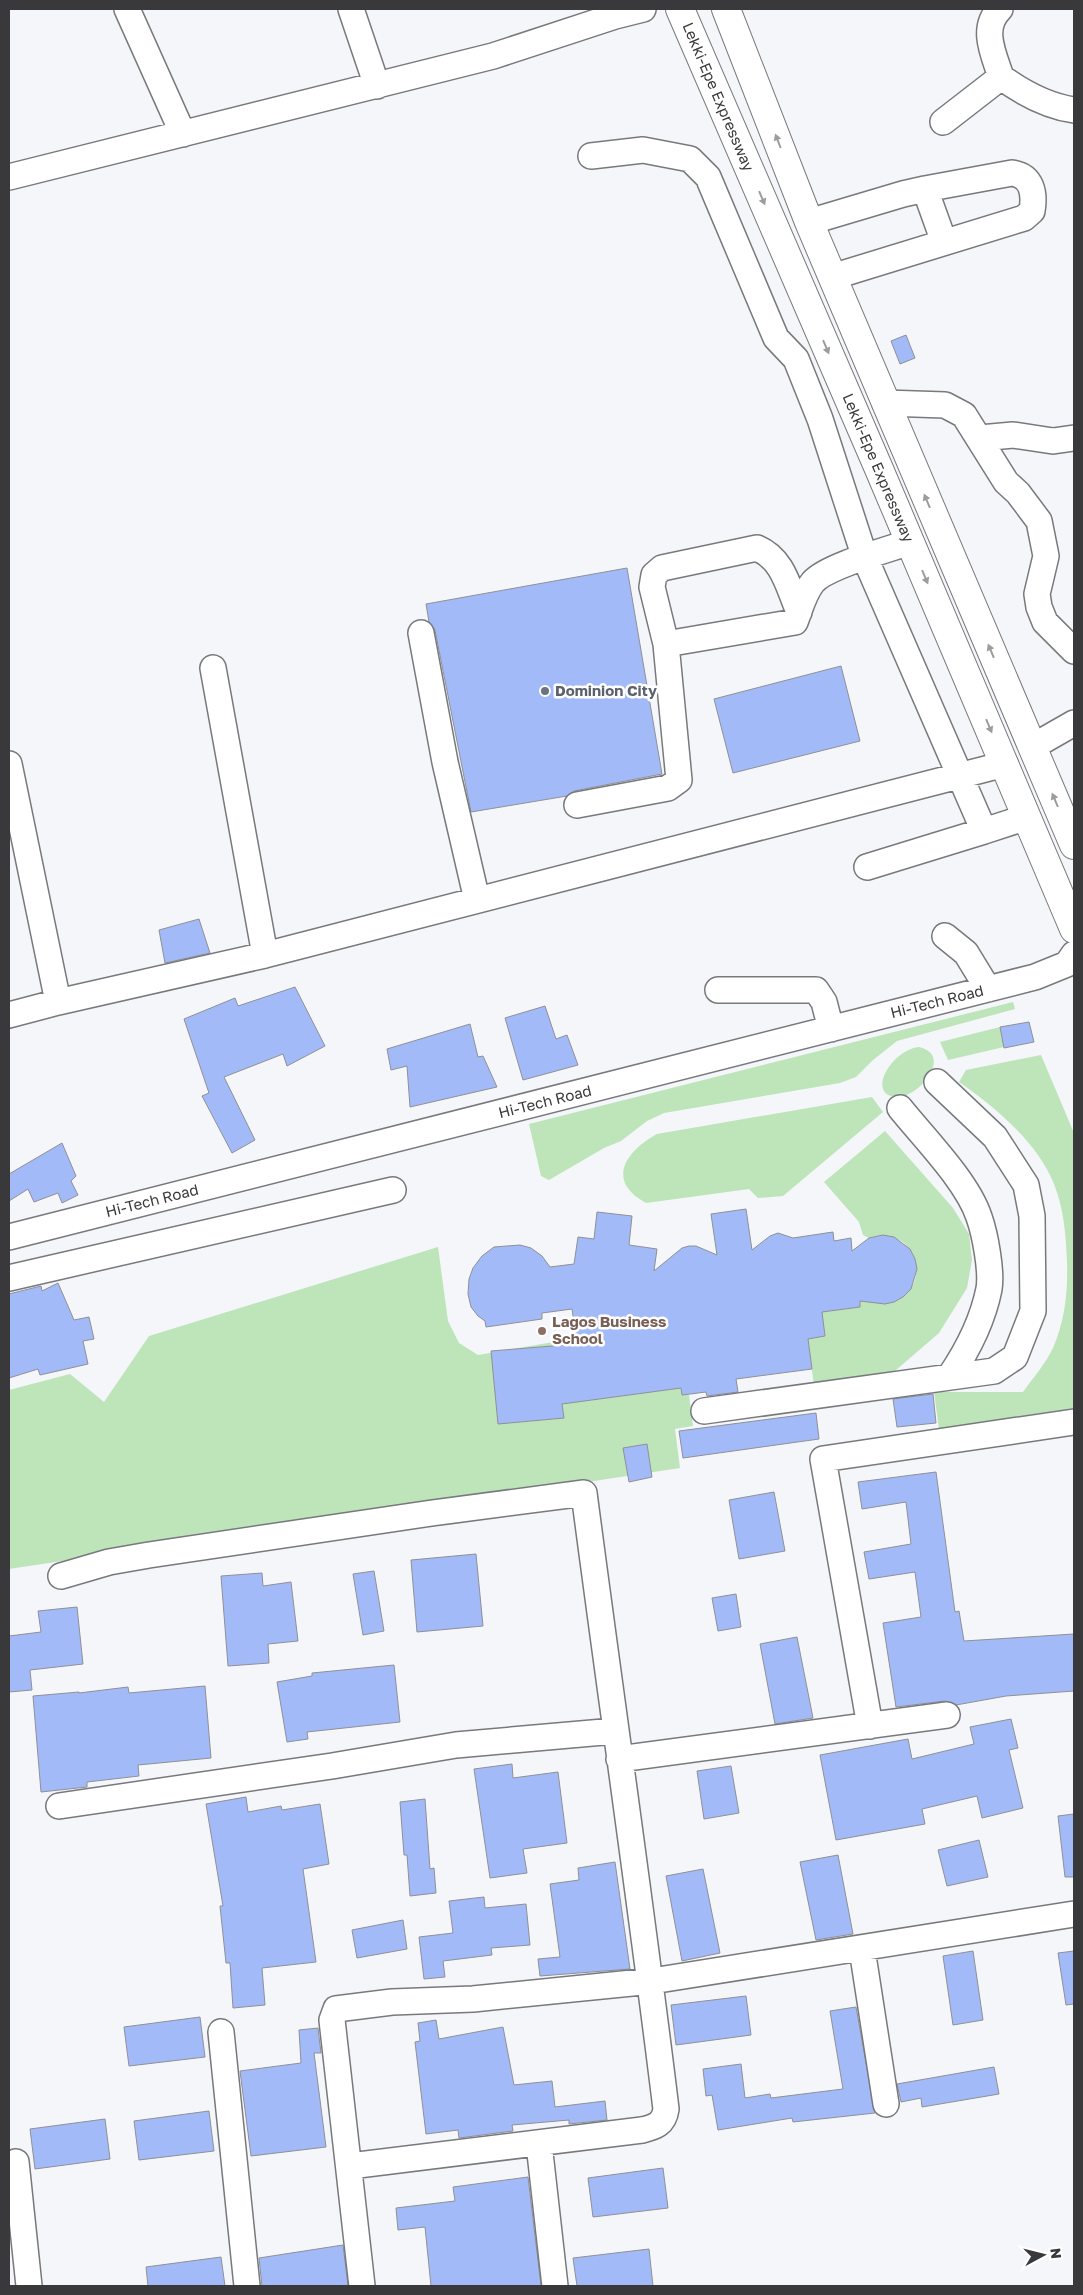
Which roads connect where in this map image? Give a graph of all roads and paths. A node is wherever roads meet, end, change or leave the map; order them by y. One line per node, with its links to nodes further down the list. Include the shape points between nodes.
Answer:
1 (127, 9): 11 (street)
2 (351, 9): 8 (street)
3 (643, 9): 8 (street, via 493,56)
4 (680, 9): 21 (highway, Lekki-Epe Expressway, one-way to 21)
5 (726, 9): 15 (highway, one-way to 5)
6 (1000, 9): 7 (street, via 989,40)
7 (1001, 77): 9 (street, via 1057,108); 10 (street)
8 (377, 86): 11 (street)
9 (1074, 110)
10 (943, 122)
11 (183, 134): 13 (street)
12 (591, 156): 22 (street, via 643,150 690,159 708,177 776,338 796,359 820,419)
13 (9, 177)
14 (925, 189): 15 (street); 16 (street); 16 (street, via 1012,173 1028,179 1032,188 1032,211 1024,218)
15 (809, 222): 17 (highway)
16 (944, 242): 17 (street)
17 (832, 277): 18 (highway)
18 (885, 403): 19 (street, via 945,405 964,415); 29 (highway, one-way to 18)
19 (980, 438): 20 (street, via 1014,435 1053,442); 26 (street, via 1006,482 1039,521 1046,556 1037,594 1039,607 1045,622)
20 (1074, 438)
21 (910, 542): 22 (street); 31 (highway, Lekki-Epe Expressway, one-way to 31)
22 (865, 558): 23 (street, via 829,571 813,582); 32 (street)
23 (799, 612): 25 (street, via 795,622); 25 (street, via 777,562 769,553 757,548 662,568 654,576 652,587)
24 (421, 633): 38 (street, via 445,762)
25 (666, 644): 33 (street, via 679,780 668,788)
26 (1074, 651)
27 (213, 668): 42 (street)
28 (1074, 723): 29 (street)
29 (1032, 747): 36 (highway, one-way to 29)
30 (9, 764): 45 (street)
31 (1005, 764): 32 (street); 34 (highway, Lekki-Epe Expressway)
32 (960, 778): 35 (street); 38 (street)
33 (577, 805)
34 (1027, 817): 35 (street); 39 (highway, Lekki-Epe Expressway)
35 (984, 831): 37 (street)
36 (1074, 845)
37 (867, 867)
38 (477, 900): 42 (street)
39 (1074, 929)
40 (946, 936): 43 (street, via 966,953)
41 (1074, 954): 43 (street, Hi-Tech Road, via 1067,964 1035,977)
42 (265, 955): 45 (street)
43 (988, 989): 47 (street, Hi-Tech Road)
44 (718, 990): 47 (street, via 816,990 824,1002)
45 (58, 1002): 46 (street)
46 (9, 1014)
47 (831, 1029): 51 (street, Hi-Tech Road)
48 (937, 1082): 53 (street, via 995,1137 1026,1185 1032,1216 1034,1258 1033,1311 1015,1356 994,1371)
49 (900, 1108): 53 (street, via 970,1198 979,1216 986,1250 989,1288 964,1354)
50 (393, 1190): 52 (street)
51 (9, 1237)
52 (9, 1278)
53 (950, 1376): 54 (street)
54 (704, 1411)
55 (1074, 1422): 58 (street, via 823,1459)
56 (61, 1576): 59 (street, via 148,1555 584,1493)
57 (947, 1715): 58 (street)
58 (870, 1726): 60 (street)
59 (615, 1731): 60 (street); 61 (street, via 456,1744 332,1766)
60 (619, 1759): 64 (street)
61 (59, 1806)
62 (1074, 1914): 63 (street)
63 (862, 1949): 64 (street); 66 (street)
64 (652, 1981): 67 (street, via 665,2118 656,2126 642,2130); 69 (street, via 336,2009 332,2020)
65 (221, 2032): 71 (street)
66 (886, 2104)
67 (539, 2144): 69 (street); 73 (street)
68 (16, 2162): 70 (street)
69 (350, 2166): 72 (street)
70 (22, 2282)
71 (248, 2286)
72 (362, 2286)
73 (555, 2286)

